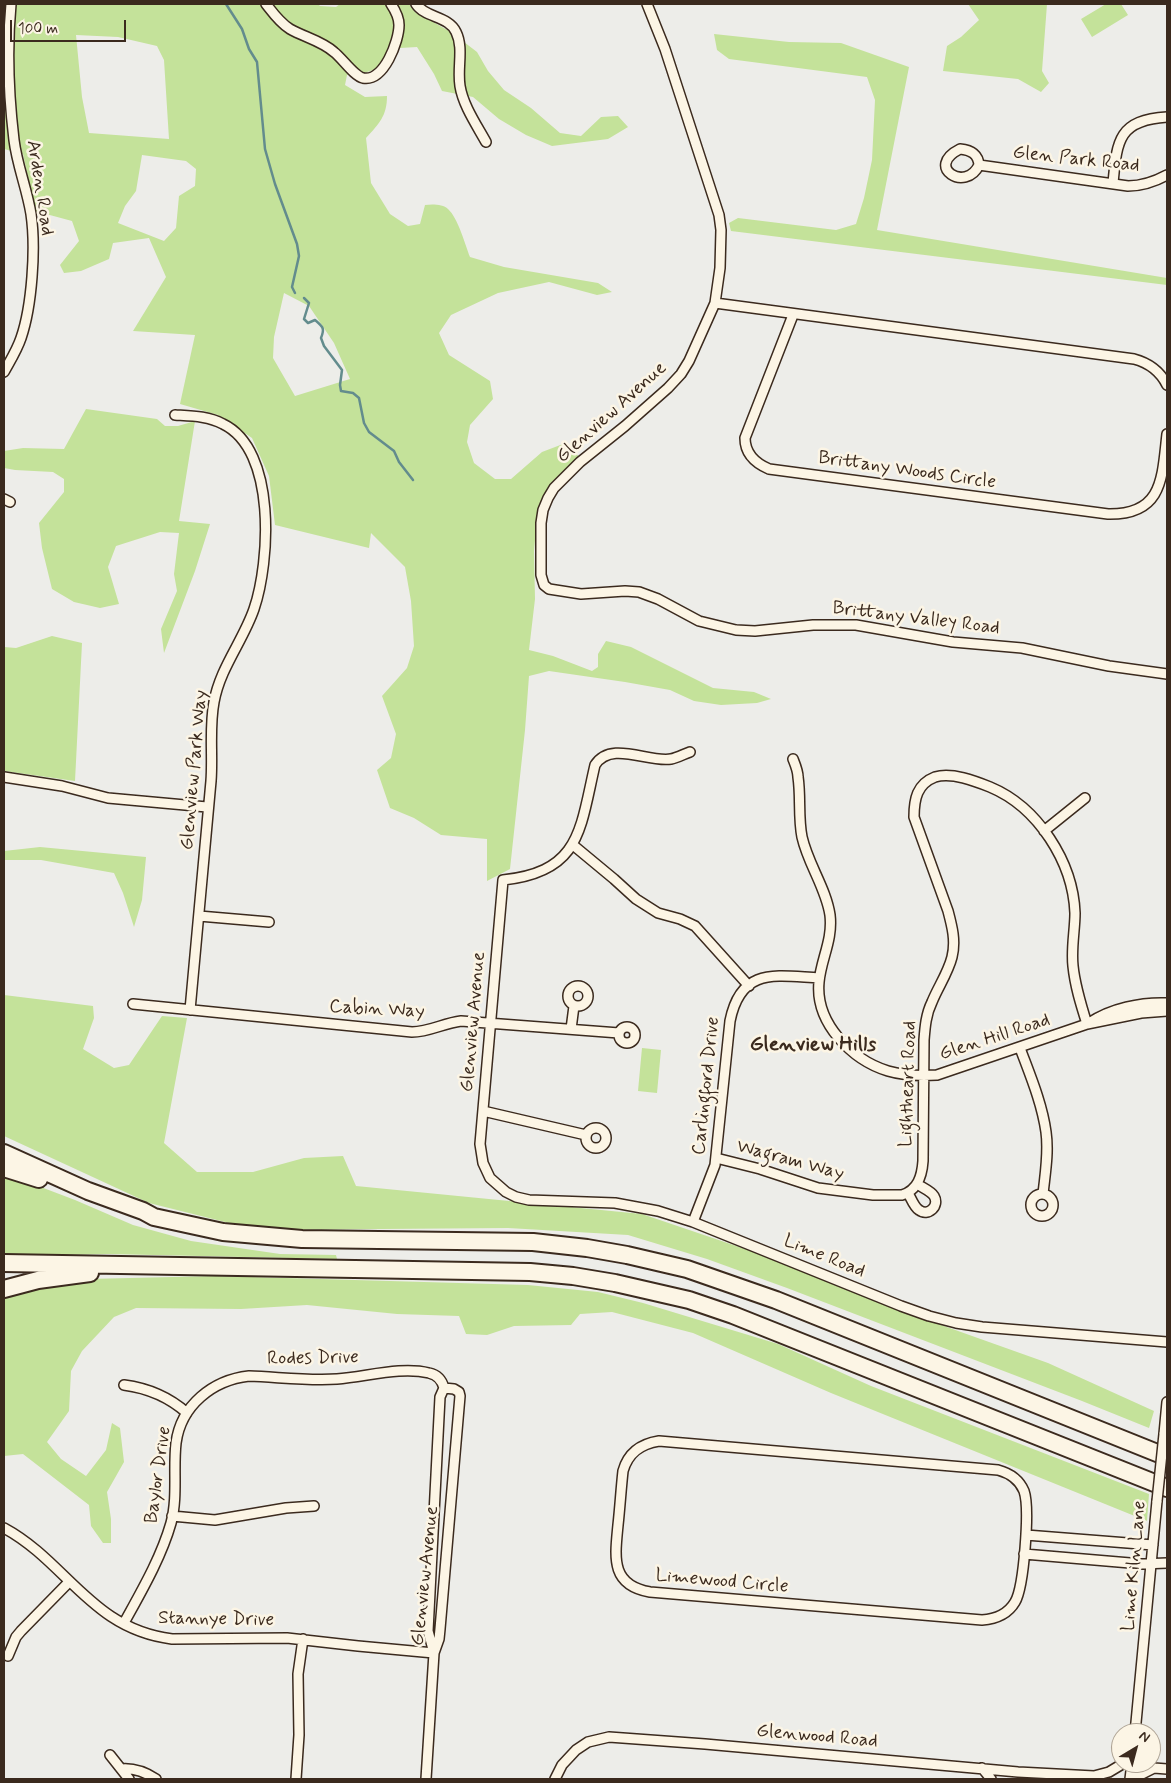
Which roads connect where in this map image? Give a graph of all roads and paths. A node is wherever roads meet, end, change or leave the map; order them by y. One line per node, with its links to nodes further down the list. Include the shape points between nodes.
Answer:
1 (11, 4): 13 (street, Arden Road, via 11,111 14,142 31,215 32,246 26,317 19,344)
2 (266, 4): 3 (street, via 282,23 332,50 355,74 364,78 373,76 384,67 395,43 398,21)
3 (391, 4)
4 (416, 4): 7 (street, via 456,30 463,97)
5 (647, 4): 11 (street, Glenview Avenue, via 665,49 721,224 720,268)
6 (1167, 117): 10 (street, via 1131,125 1118,147)
7 (486, 142)
8 (979, 165): 10 (street, Glen Park Road)
9 (1167, 175): 10 (street, Glen Park Road, via 1143,185)
10 (1113, 183)
11 (714, 304): 12 (street); 17 (street, Glenview Avenue, via 681,374 580,462 548,498 541,522 541,575)
12 (793, 315): 14 (street, via 1140,360 1154,368); 16 (street, Brittany Woods Circle, via 745,438 751,457 769,469 1122,514 1143,506 1157,491)
13 (4, 372)
14 (1167, 385)
15 (175, 414): 23 (street, Glenview Park Way, via 204,417 224,424 236,434 245,444 258,473 266,510 261,585 252,615 224,670 214,702)
16 (1167, 439)
17 (547, 588): 18 (street, Brittany Valley Road, via 581,594 639,592 700,621 736,630 856,624 953,642 1022,648)
18 (1167, 674)
19 (690, 752): 25 (street, via 670,759 611,753 602,757 595,765 577,837)
20 (793, 758): 28 (street, Glen Hill Road, via 798,775 802,837 830,916 828,947)
21 (4, 777): 23 (street, via 62,786 108,798)
22 (1085, 798): 24 (street)
23 (207, 807): 26 (street, Glenview Park Way)
24 (1044, 831): 37 (street, via 1064,863 1070,883 1075,914 1072,964); 41 (street, Lightheart Road, via 1018,804 979,782 939,776 925,782 916,795 914,817 948,911 954,942 948,969 931,1003 926,1023)
25 (572, 845): 29 (street, via 636,899 658,913 680,918 695,926); 36 (street, Glenview Avenue, via 547,869 503,880)
26 (199, 916): 27 (street); 34 (street, Glenview Park Way)
27 (269, 922)
28 (820, 978): 29 (street, via 774,975); 41 (street, Glen Hill Road, via 820,998 826,1019 848,1048 888,1071)
29 (749, 986): 45 (street, Carlingford Drive, via 736,999 730,1021)
30 (1167, 1003): 33 (street, Glen Hill Road)
31 (133, 1004): 34 (street, Cabin Way)
32 (574, 1006): 38 (street)
33 (1156, 1007): 35 (street, Glen Hill Road); 37 (street, Glen Hill Road, via 1145,1004 1097,1017)
34 (190, 1010): 36 (street, Cabin Way, via 412,1032 452,1022)
35 (1167, 1011)
36 (491, 1023): 38 (street, Cabin Way); 42 (street, Glenview Avenue)
37 (1087, 1024): 40 (street, Glen Hill Road)
38 (571, 1029): 39 (street, Cabin Way)
39 (619, 1034)
40 (1020, 1048): 41 (street, Glen Hill Road, via 946,1073); 49 (street, via 1043,1114 1047,1154)
41 (924, 1076): 48 (street, Lightheart Road, via 922,1174)
42 (483, 1111): 43 (street); 46 (street, Glenview Avenue, via 480,1144)
43 (586, 1135)
44 (4, 1154): 50 (highway)
45 (716, 1158): 48 (street, Wagram Way, via 836,1192 891,1196); 51 (street, Carlingford Drive)
46 (484, 1167): 51 (street, Lime Road, via 497,1186 529,1200 615,1203)
47 (4, 1168): 50 (highway, via 50,1182 141,1218)
48 (913, 1189)
49 (1043, 1194)
50 (154, 1217): 60 (highway, via 223,1232 269,1237 532,1242 587,1248 663,1263 776,1300)
51 (693, 1222): 55 (street, Lime Road, via 938,1318 982,1327)
52 (4, 1262): 53 (highway)
53 (189, 1266): 54 (highway, via 70,1274); 61 (highway, via 530,1272 652,1290 768,1328)
54 (4, 1289)
55 (1167, 1342)
56 (124, 1385): 59 (street, via 149,1391)
57 (444, 1388): 59 (street, Rodes Drive, via 439,1378 422,1372 327,1379 236,1377 216,1385); 73 (street, via 440,1398 428,1631); 73 (street, Glenview Avenue, via 454,1389 460,1396 441,1626)
58 (1167, 1402): 61 (street, Lime Kiln Lane, bridge)
59 (187, 1413): 63 (street, Baylor Drive, via 176,1442)
60 (1167, 1457)
61 (1162, 1494): 66 (street, Lime Kiln Lane)
62 (314, 1506): 63 (street, via 215,1520)
63 (172, 1516): 71 (street, Baylor Drive, via 162,1549)
64 (4, 1528): 70 (street, Stannye Drive, via 27,1542)
65 (1026, 1535): 66 (street); 67 (street, Limewood Circle); 67 (street, Limewood Circle, via 1024,1492 1012,1475 998,1470 658,1442 638,1448 625,1464 615,1557 624,1581 643,1591 982,1620 1005,1613 1015,1602)
66 (1153, 1545): 69 (street, Lime Kiln Lane)
67 (1024, 1554): 69 (street)
68 (1167, 1563): 69 (street)
69 (1151, 1564): 75 (street, Lime Kiln Lane)
70 (69, 1582): 71 (street, Stannye Drive, via 106,1614); 74 (street, via 16,1637)
71 (124, 1623): 72 (street, Stannye Drive, via 155,1637 172,1639)
72 (303, 1639): 73 (street, Stannye Drive); 84 (street, via 298,1674)
73 (434, 1653): 85 (street, Glenview Avenue)
74 (8, 1656)
75 (1136, 1723)
76 (110, 1755): 77 (street)
77 (122, 1768): 82 (street); 83 (street, via 133,1768)
78 (982, 1768): 80 (street, Glenwood Road); 86 (street, Glenwood Road, via 609,1737 576,1750 562,1765); 87 (street)
79 (1111, 1771): 81 (street, Glenwood Road)
80 (1042, 1773): 81 (street, Glenwood Road); 88 (street)
81 (1097, 1778)
82 (129, 1779)
83 (156, 1779)
84 (296, 1779)
85 (426, 1779)
86 (555, 1779)
87 (991, 1779)
88 (1033, 1779)

